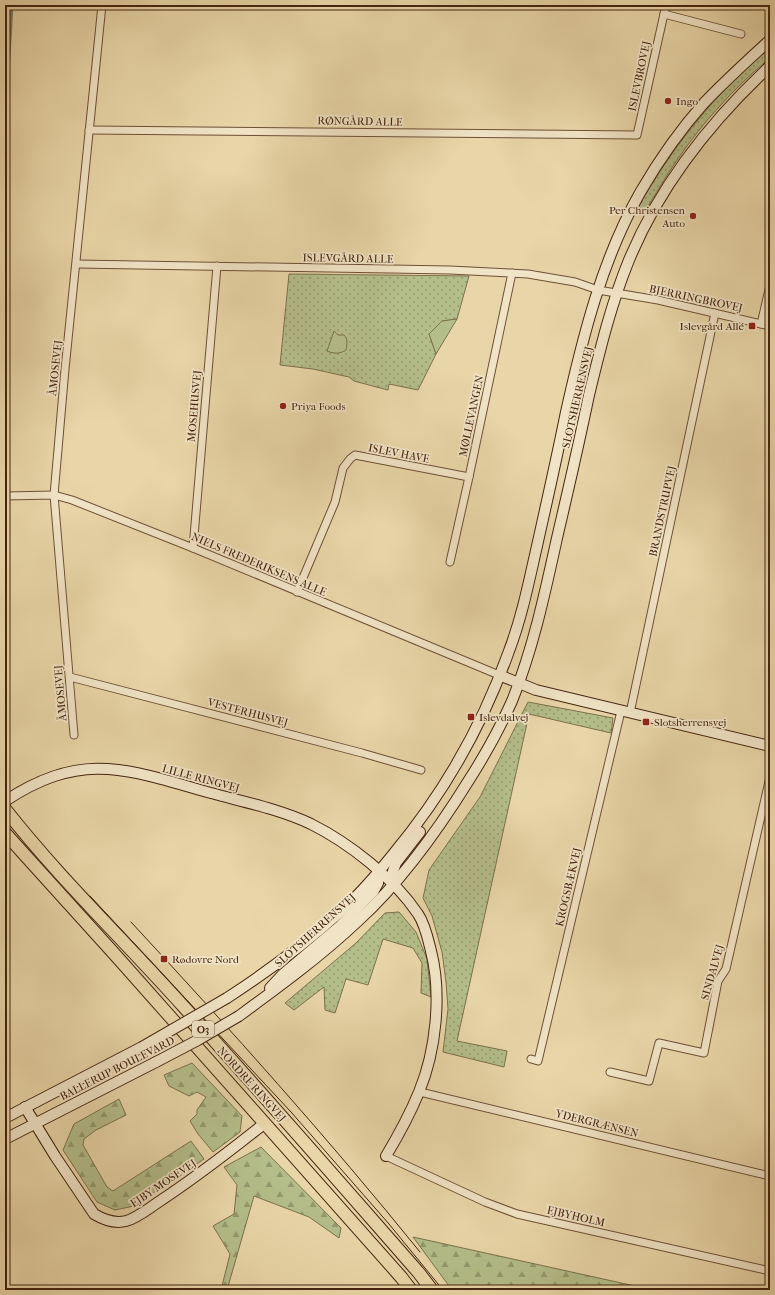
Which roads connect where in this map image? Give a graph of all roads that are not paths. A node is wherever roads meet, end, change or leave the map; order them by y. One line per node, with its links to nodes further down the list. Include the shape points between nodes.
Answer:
1 (102, 5): 7 (street, ÅMOSEVEJ)
2 (666, 5): 3 (street, ISLEVBROVEJ)
3 (664, 14): 4 (street); 8 (street, ISLEVBROVEJ, via 637,136)
4 (741, 34)
5 (770, 40): 13 (street, SLOTSHERRENSVEJ, via 705,102 658,163 626,221)
6 (770, 66): 14 (street, SLOTSHERRENSVEJ, via 712,126 684,161 645,225)
7 (89, 130): 8 (street, RØNGÅRD ALLE); 9 (street, ÅMOSEVEJ)
8 (630, 135)
9 (77, 264): 10 (street, ISLEVGÅRD ALLE); 19 (street, ÅMOSEVEJ)
10 (218, 266): 11 (street, ISLEVGÅRD ALLE, via 450,270); 21 (street, MOSEHUSVEJ)
11 (512, 274): 13 (street, ISLEVGÅRD ALLE, via 528,274 575,282); 18 (street, MØLLEVANGEN)
12 (770, 285): 16 (street)
13 (598, 290): 14 (street, ISLEVGÅRD ALLE); 24 (street, SLOTSHERRENSVEJ, via 583,340 527,587 510,650)
14 (616, 293): 15 (street, BJERRINGBROVEJ); 26 (street, SLOTSHERRENSVEJ, via 601,344 545,593)
15 (715, 313): 16 (street, BJERRINGBROVEJ); 27 (street, BRANDSTRUPVEJ)
16 (761, 324): 17 (street, BJERRINGBROVEJ)
17 (770, 326)
18 (469, 478): 22 (street, MØLLEVANGEN); 23 (street, ISLEV HAVE, via 356,455 343,468 335,502)
19 (54, 495): 20 (street, NIELS FREDERIKSENS ALLE); 21 (street, NIELS FREDERIKSENS ALLE); 25 (street, ÅMOSEVEJ)
20 (5, 496)
21 (193, 548): 23 (street, NIELS FREDERIKSENS ALLE)
22 (450, 562)
23 (297, 592): 24 (street, NIELS FREDERIKSENS ALLE)
24 (499, 675): 26 (street); 31 (street, SLOTSHERRENSVEJ, via 472,736)
25 (70, 677): 28 (street, ÅMOSEVEJ); 30 (street, VESTERHUSVEJ)
26 (518, 683): 27 (street, via 536,690); 37 (street, SLOTSHERRENSVEJ, via 511,703 484,756 424,847)
27 (626, 712): 29 (street); 41 (street, KROGSBÆKVEJ, via 538,1060)
28 (74, 735)
29 (770, 746)
30 (421, 770)
31 (452, 772): 36 (street, SLOTSHERRENSVEJ, via 437,797); 37 (street, SLOTSHERRENSVEJ, via 451,783 445,796 396,863)
32 (770, 776): 42 (street, SINDALVEJ, via 726,969 718,981 704,1053 659,1043 649,1081)
33 (5, 801): 36 (street, LILLE RINGVEJ, via 54,775 90,768 119,769 285,814 333,836)
34 (5, 809): 53 (main road, NORDRE RINGVEJ / O3, via 58,873 183,1006)
35 (5, 833): 46 (main road, NORDRE RINGVEJ / O3)
36 (379, 872): 37 (street); 38 (street, SLOTSHERRENSVEJ, via 342,910 303,944); 39 (street, SLOTSHERRENSVEJ, via 378,883 373,892 340,926 283,974)
37 (393, 885): 39 (street, SLOTSHERRENSVEJ, via 349,930); 43 (street, via 418,915 428,937 435,965 437,1002 434,1035)
38 (227, 998): 44 (street, BALLERUP BOULEVARD, bridge)
39 (259, 1002): 40 (street, SLOTSHERRENSVEJ)
40 (239, 1016): 47 (street, BALLERUP BOULEVARD, bridge, via 198,1040)
41 (531, 1059)
42 (610, 1072)
43 (420, 1092): 49 (street); 50 (street, YDERGRÆNSEN)
44 (25, 1108): 45 (street, BALLERUP BOULEVARD); 47 (street, EJBY MOSEVEJ)
45 (5, 1118)
46 (266, 1123): 47 (street, EJBY MOSEVEJ, via 180,1188 139,1215 126,1221 111,1222 102,1220 94,1214); 52 (main road, NORDRE RINGVEJ / O3)
47 (34, 1124): 48 (street, BALLERUP BOULEVARD)
48 (5, 1139)
49 (386, 1156): 51 (street, EJBYHOLM, via 517,1214)
50 (770, 1176)
51 (770, 1272)
52 (411, 1290)
53 (432, 1290)

